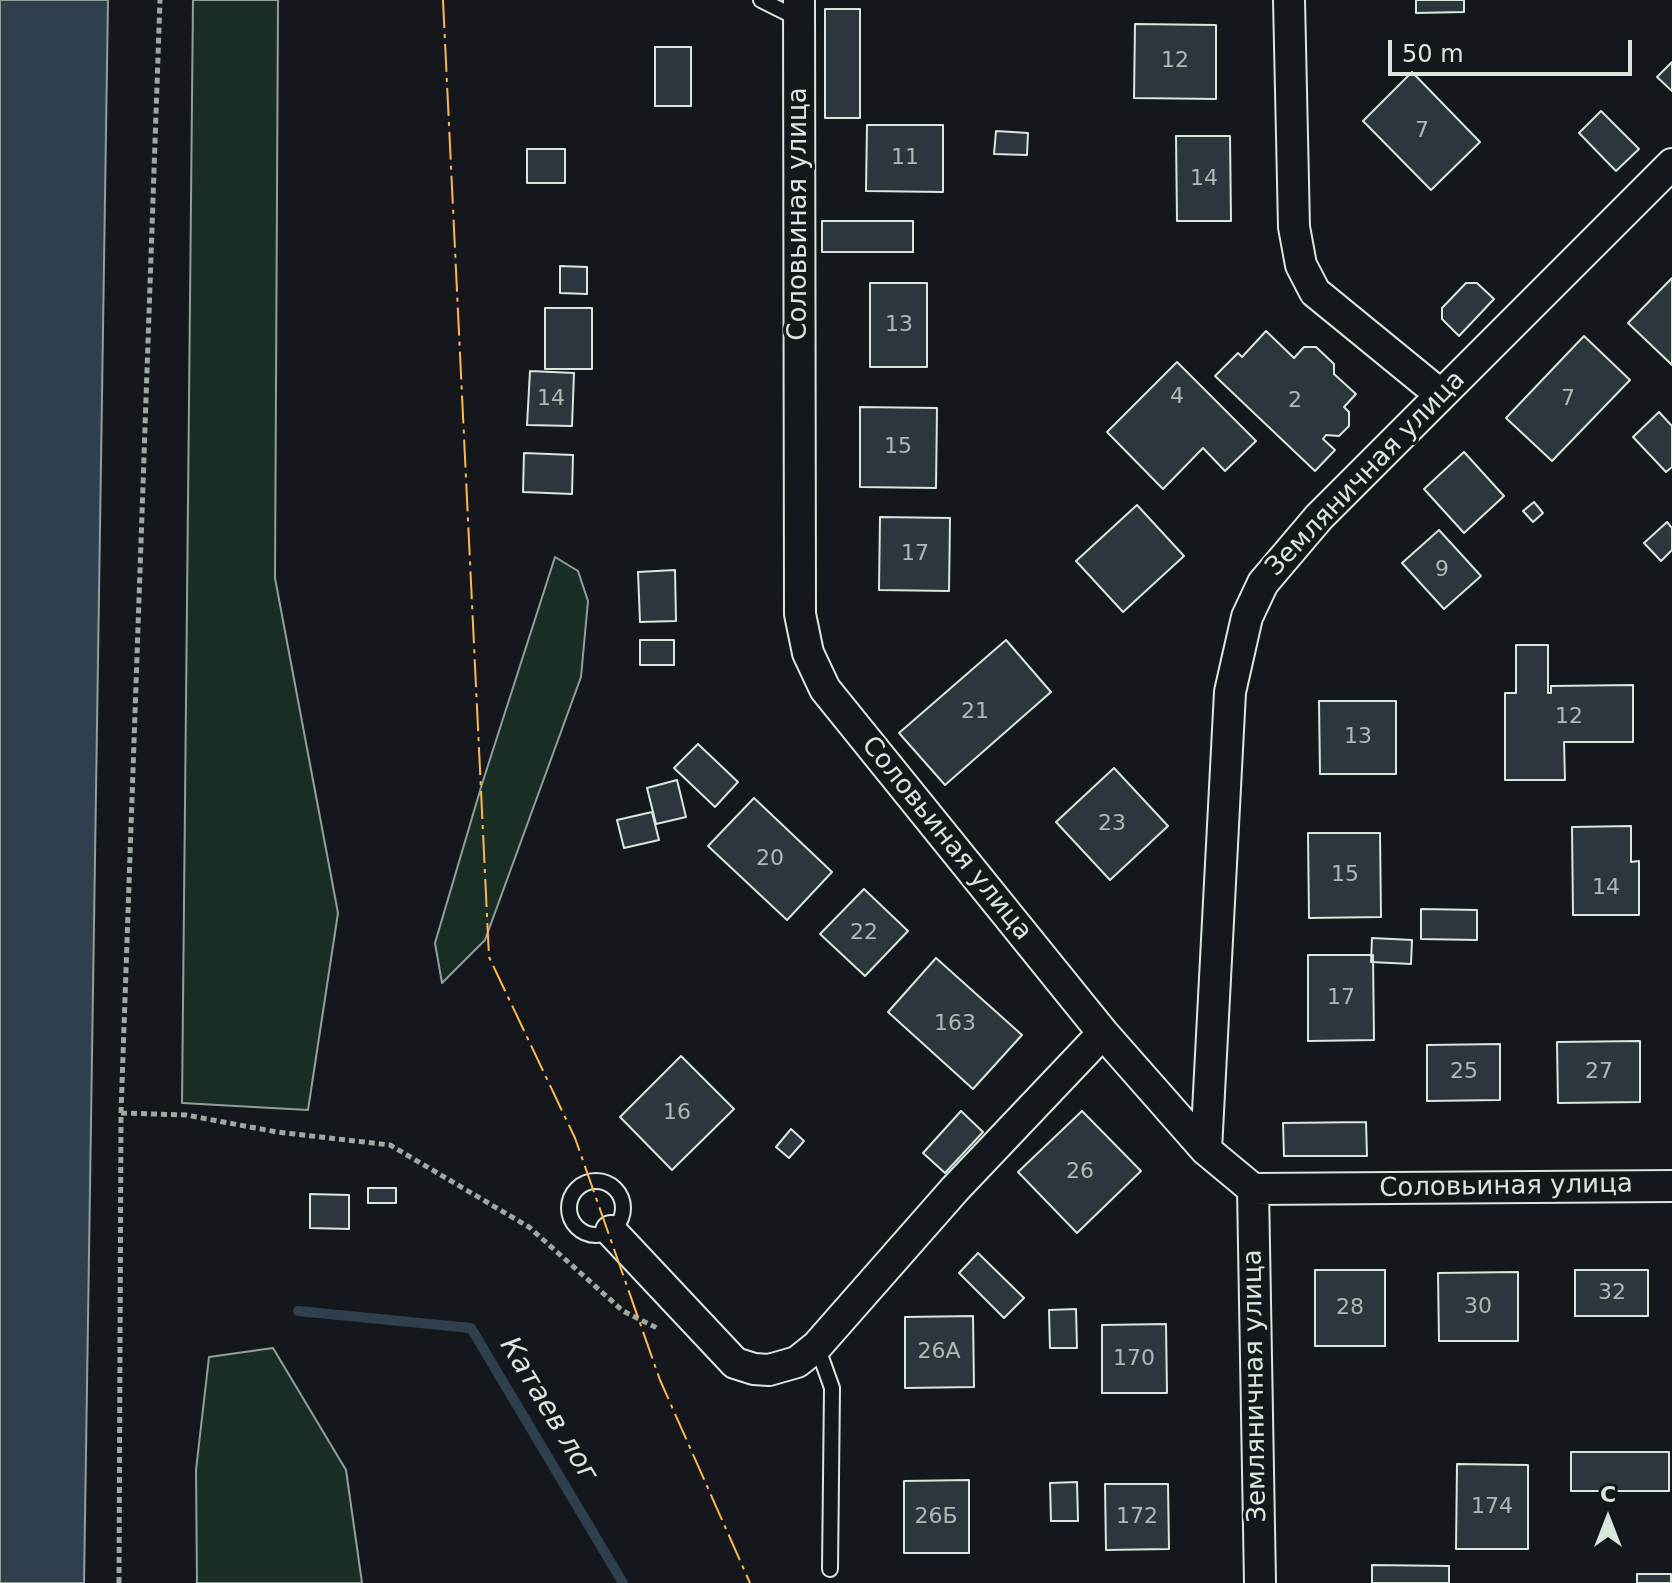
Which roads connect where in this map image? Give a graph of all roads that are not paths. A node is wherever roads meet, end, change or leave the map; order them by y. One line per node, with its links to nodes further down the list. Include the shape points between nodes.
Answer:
1 (761, 0): 3 (lane)
2 (1289, 0): 5 (street, via 1294,227 1301,265 1315,292)
3 (799, 10): 6 (street, Соловьиная улица, via 800,614 808,653 825,689)
4 (1672, 164): 5 (street, Земляничная улица)
5 (1441, 395): 7 (street, Земляничная улица, via 1288,551 1263,583 1247,617 1230,692)
6 (1103, 1033): 7 (street, Соловьиная улица); 11 (street, via 955,1189)
7 (1206, 1150): 9 (street, Соловьиная улица)
8 (1672, 1186): 9 (street, Соловьиная улица)
9 (1253, 1189): 13 (street, Земляничная улица)
10 (611, 1231): 11 (street, via 735,1363 778,1369)
11 (817, 1346): 12 (lane, via 832,1388)
12 (830, 1569)
13 (1260, 1583)

